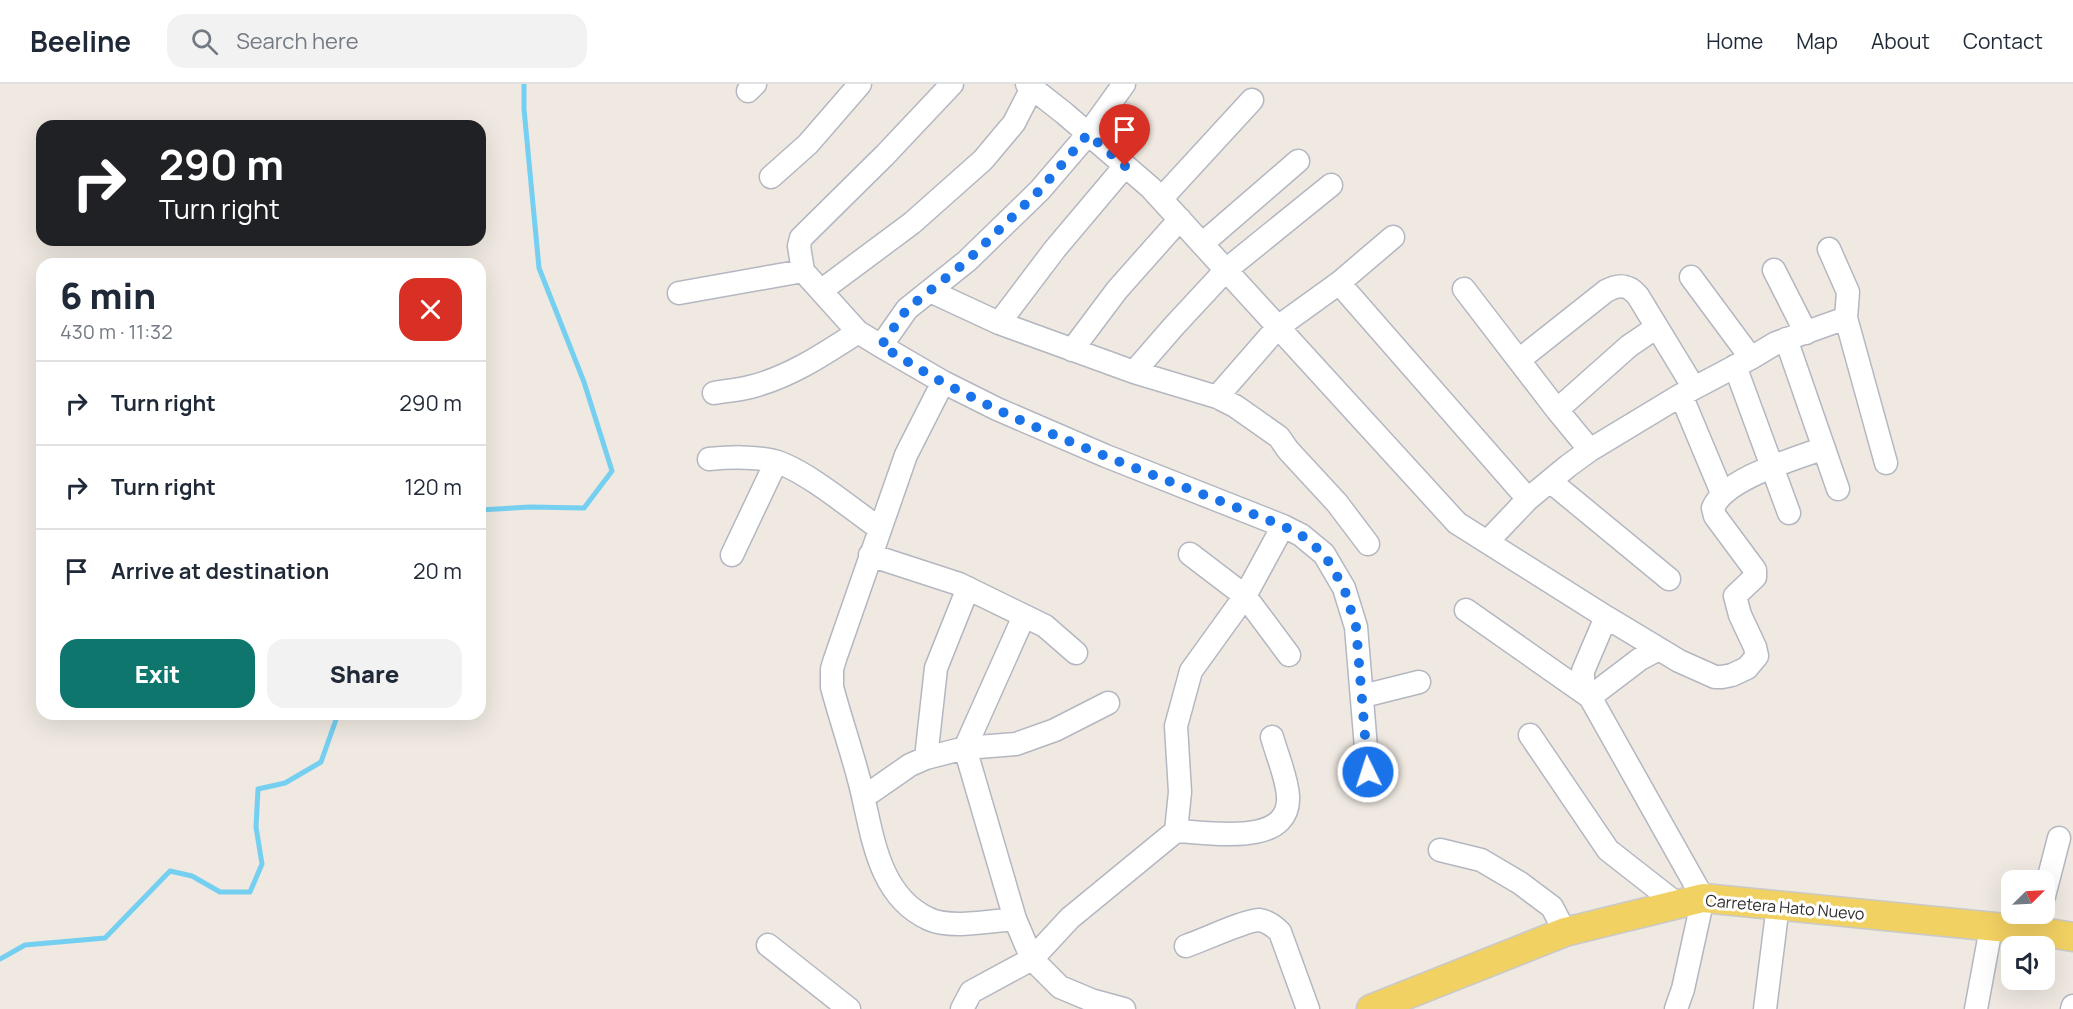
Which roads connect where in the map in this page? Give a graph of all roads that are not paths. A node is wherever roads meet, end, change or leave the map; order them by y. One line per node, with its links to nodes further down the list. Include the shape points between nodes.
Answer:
1 (860, 84): 9 (street, via 808,144)
2 (952, 84): 18 (street, via 801,238)
3 (1124, 84): 6 (street)
4 (1031, 86): 6 (street); 22 (street, via 1014,123 983,160 912,224)
5 (1252, 100): 11 (street)
6 (1088, 134): 8 (street); 23 (street, via 1040,190)
7 (1298, 161): 14 (street)
8 (1125, 166): 11 (street); 26 (street)
9 (771, 177)
10 (1330, 185): 16 (street)
11 (1161, 199): 12 (street)
12 (1179, 219): 14 (street); 32 (street)
13 (1393, 237): 20 (street)
14 (1202, 244): 16 (street)
15 (1829, 249): 25 (street, via 1848,292)
16 (1226, 270): 27 (street); 35 (street)
17 (1774, 270): 30 (street)
18 (803, 271): 22 (street); 24 (street)
19 (1690, 277): 34 (street)
20 (1339, 283): 27 (street); 50 (street)
21 (1464, 289): 33 (street)
22 (822, 291): 29 (street)
23 (930, 291): 26 (street); 31 (street, via 907,309)
24 (679, 293)
25 (1846, 318): 30 (street); 45 (street)
26 (999, 323): 32 (street)
27 (1278, 327): 39 (street); 54 (street, via 1457,523)
28 (1657, 327): 33 (street, via 1633,289 1621,285 1584,307); 37 (street); 40 (street, via 1629,346)
29 (858, 332): 31 (street); 38 (street, via 786,373 752,386)
30 (1796, 336): 34 (street); 41 (street)
31 (881, 346): 36 (street)
32 (1072, 350): 35 (street)
33 (1519, 360): 40 (street)
34 (1743, 362): 37 (street); 46 (street)
35 (1134, 372): 39 (street)
36 (943, 382): 52 (street, via 1106,456); 53 (street, via 906,455)
37 (1687, 392): 42 (street); 49 (street)
38 (714, 393)
39 (1217, 397): 55 (street, via 1279,437)
40 (1557, 410): 42 (street)
41 (1824, 448): 46 (street); 48 (street)
42 (1590, 450): 47 (street)
43 (709, 459): 44 (street, via 739,456)
44 (776, 462): 53 (street, via 802,475); 57 (street)
45 (1886, 463)
46 (1772, 467): 49 (street, via 1736,483); 51 (street)
47 (1550, 481): 50 (street); 59 (street)
48 (1838, 489)
49 (1722, 494): 65 (street, via 1714,513 1755,570 1755,578 1735,596 1757,656 1747,668 1715,677)
50 (1528, 499): 54 (street)
51 (1790, 513)
52 (1283, 526): 61 (street); 69 (street, via 1324,554 1344,588 1356,627)
53 (880, 529): 58 (street)
54 (1487, 542): 64 (street)
55 (1368, 544)
56 (1190, 554): 61 (street)
57 (732, 555)
58 (870, 555): 60 (street); 77 (street, via 832,669 832,687)
59 (1669, 579)
60 (968, 588): 63 (street); 75 (street, via 936,668)
61 (1245, 596): 67 (street); 78 (street, via 1191,671 1176,726 1180,792)
62 (1466, 610): 70 (street)
63 (1024, 616): 66 (street, via 1046,626); 74 (street)
64 (1606, 617): 65 (street); 70 (street, via 1583,671)
65 (1657, 650): 70 (street)
66 (1076, 653)
67 (1289, 656)
68 (1419, 682): 69 (street)
69 (1363, 696): 76 (street)
70 (1590, 697): 82 (street)
71 (1108, 703): 74 (street, via 1055,730 1016,744)
72 (1530, 735): 82 (street, via 1608,850)
73 (1272, 737): 78 (street, via 1288,795 1287,809 1280,821 1257,832)
74 (965, 748): 75 (street); 84 (street)
75 (926, 758): 77 (street)
76 (1368, 772)
77 (864, 797): 84 (street, via 873,844 886,876 904,902 930,920 965,925)
78 (1176, 831): 92 (street, via 1070,918)
79 (2059, 838): 81 (street)
80 (1440, 850): 88 (street, via 1481,860 1520,883 1552,907)
81 (2051, 870)
82 (1690, 901): 83 (main road, Carretera Hato Nuevo); 88 (main road, Carretera Hato Nuevo); 98 (street, via 1683,989)
83 (1778, 906): 87 (main road, Carretera Hato Nuevo); 99 (street)
84 (1015, 919): 92 (street)
85 (2022, 924): 87 (main road, Carretera Hato Nuevo)
86 (2042, 924): 89 (main road, Carretera Hato Nuevo)
87 (1991, 928): 100 (street)
88 (1565, 932): 97 (main road, Carretera Hato Nuevo)
89 (2073, 938)
90 (768, 945): 93 (street)
91 (1186, 946): 96 (street, via 1252,922 1267,922 1280,932)
92 (1032, 959): 94 (street, via 971,992); 95 (street, via 1060,987)
93 (849, 1009)
94 (962, 1009)
95 (1124, 1009)
96 (1308, 1009)
97 (1371, 1009)
98 (1676, 1009)
99 (1765, 1009)
100 (1976, 1009)

